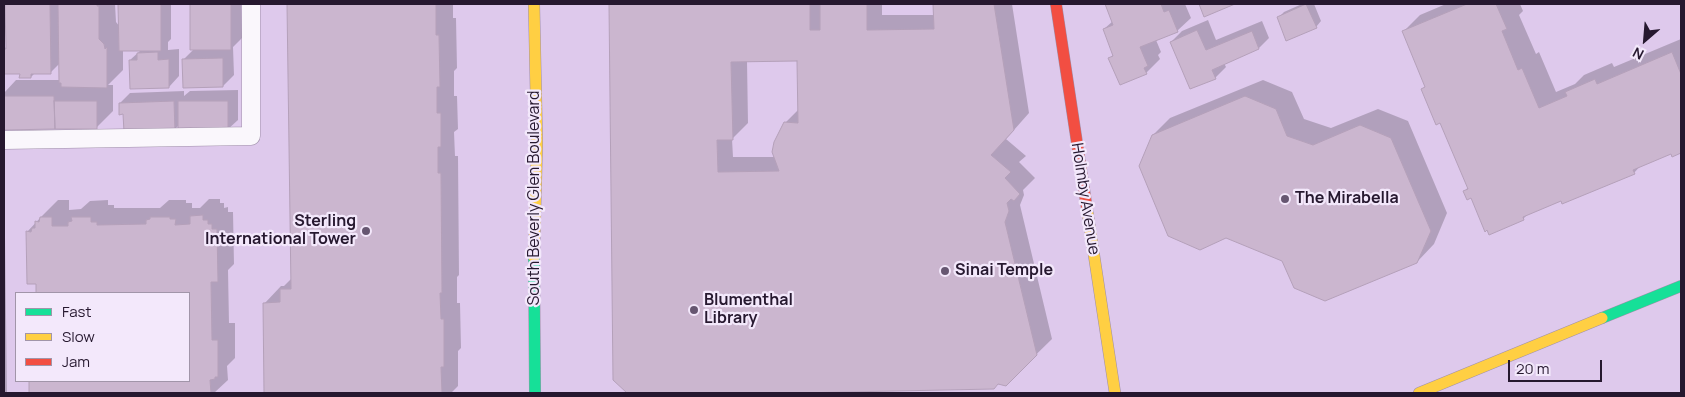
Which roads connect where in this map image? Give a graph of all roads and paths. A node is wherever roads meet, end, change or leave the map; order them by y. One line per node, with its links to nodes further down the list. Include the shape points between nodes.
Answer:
1 (251, 4): 4 (lane, via 251,136)
2 (534, 4): 6 (main road, South Beverly Glen Boulevard, via 537,143)
3 (1056, 4): 7 (main road, Holmby Avenue)
4 (4, 140)
5 (1681, 286): 8 (main road)
6 (535, 393)
7 (1115, 393)
8 (1419, 393)

